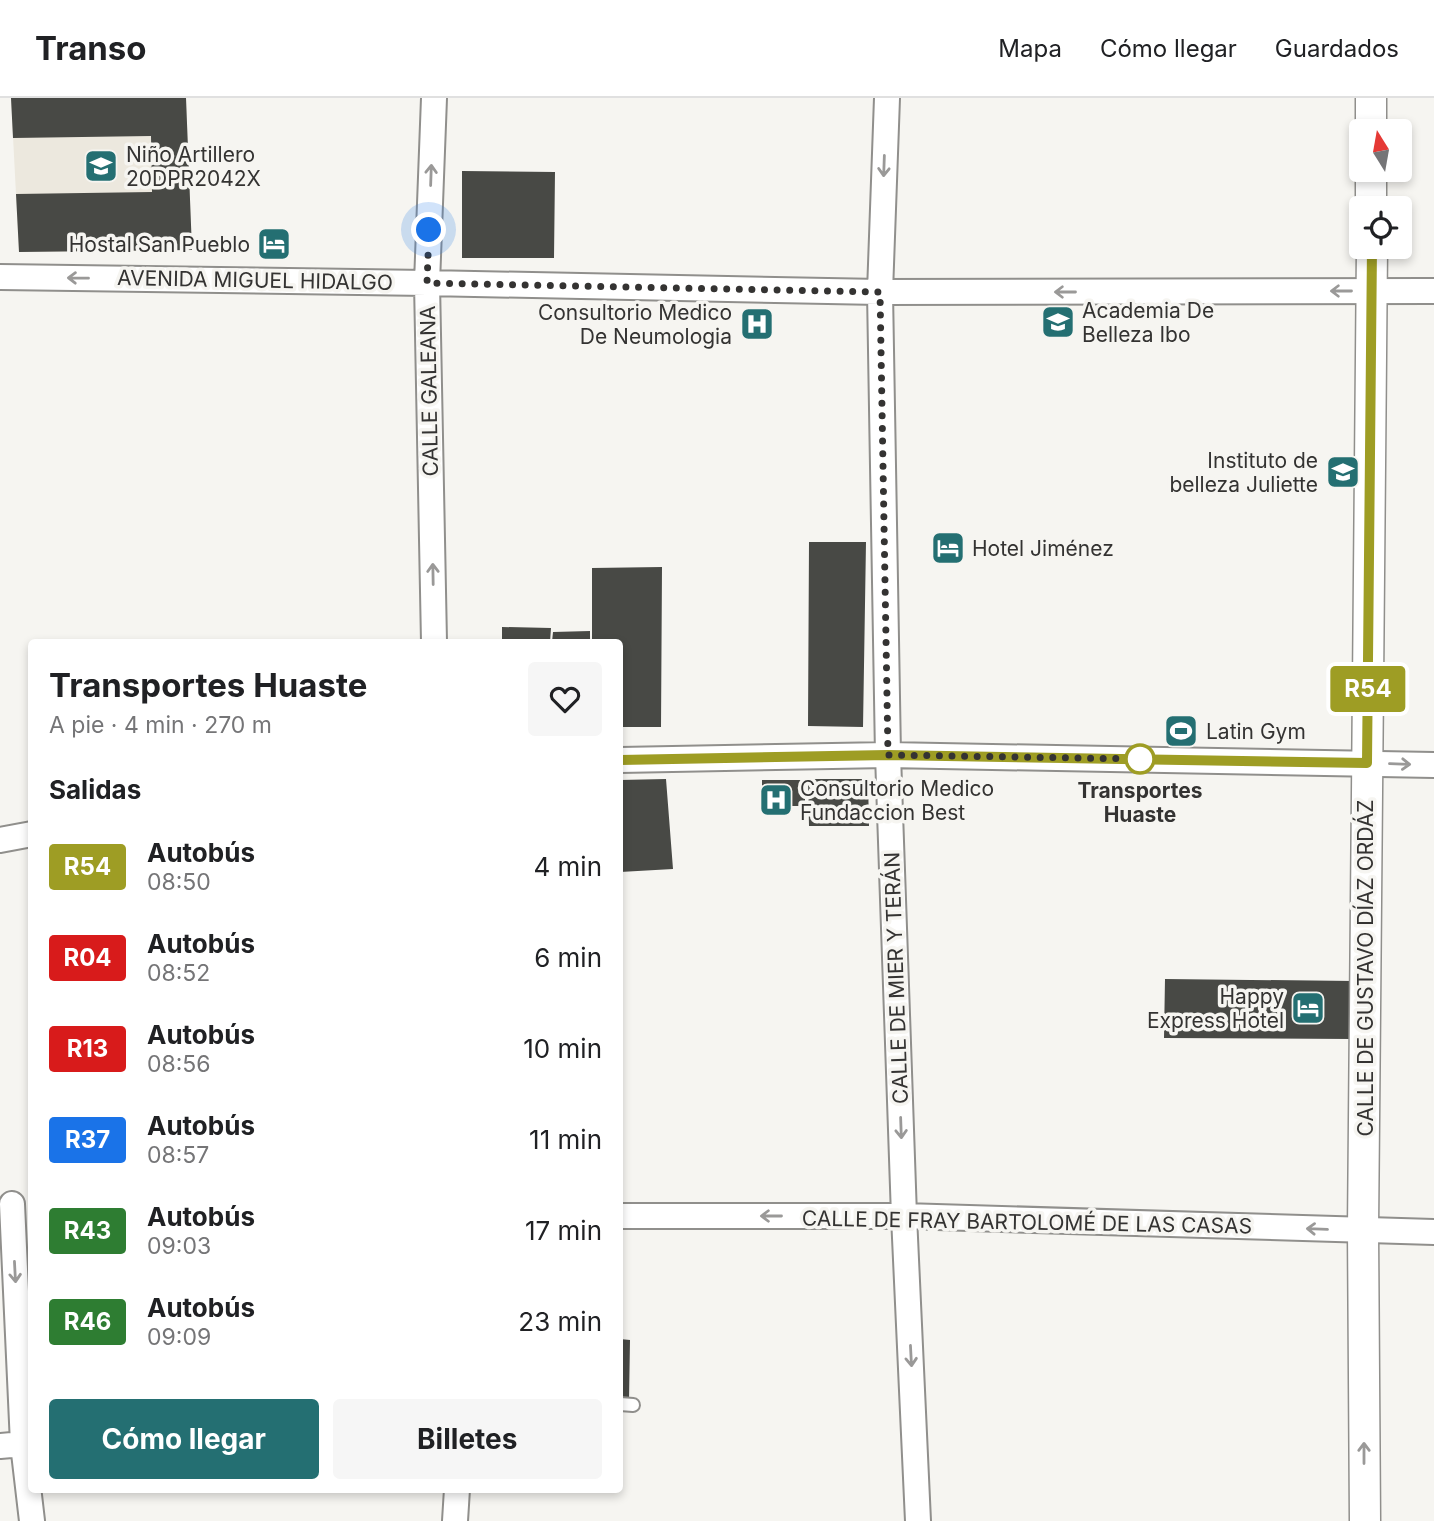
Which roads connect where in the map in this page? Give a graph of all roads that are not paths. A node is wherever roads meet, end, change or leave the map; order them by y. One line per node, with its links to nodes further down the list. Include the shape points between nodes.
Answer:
1 (434, 98): 7 (street, CALLE GALEANA, one-way to 1)
2 (887, 98): 10 (street, CALLE DE MIER Y TERÁN, one-way to 10)
3 (1371, 98): 4 (street)
4 (1371, 119)
5 (1372, 259): 8 (street, CALLE DE GUSTAVO DÍAZ ORDÁZ)
6 (0, 277): 7 (street, AVENIDA MIGUEL HIDALGO, one-way to 6)
7 (427, 283): 10 (street, AVENIDA MIGUEL HIDALGO); 11 (street, CALLE GALEANA, one-way to 7)
8 (1372, 291): 9 (street, AVENIDA MIGUEL HIDALGO); 10 (street, AVENIDA MIGUEL HIDALGO, one-way to 10); 14 (street, CALLE DE GUSTAVO DÍAZ ORDÁZ)
9 (1434, 291)
10 (880, 292): 12 (street, CALLE DE MIER Y TERÁN)
11 (434, 639)
12 (888, 755): 13 (street); 14 (street); 20 (street, CALLE DE MIER Y TERÁN, one-way to 20)
13 (623, 760)
14 (1367, 763): 15 (street, one-way to 15); 21 (street, CALLE DE GUSTAVO DÍAZ ORDÁZ)
15 (1434, 765)
16 (28, 835): 17 (street)
17 (0, 839)
18 (15, 1204): 23 (street, one-way to 23)
19 (623, 1216): 20 (street, CALLE DE FRAY BARTOLOMÉ DE LAS CASAS, one-way to 19)
20 (904, 1216): 21 (street, CALLE DE FRAY BARTOLOMÉ DE LAS CASAS, one-way to 20); 27 (street, CALLE DE MIER Y TERÁN, one-way to 27)
21 (1363, 1230): 22 (street, CALLE DE FRAY BARTOLOMÉ DE LAS CASAS); 28 (street, CALLE DE GUSTAVO DÍAZ ORDÁZ, one-way to 21)
22 (1434, 1232)
23 (11, 1445): 25 (street)
24 (457, 1493): 26 (street)
25 (33, 1521)
26 (456, 1521)
27 (918, 1521)
28 (1365, 1521)

